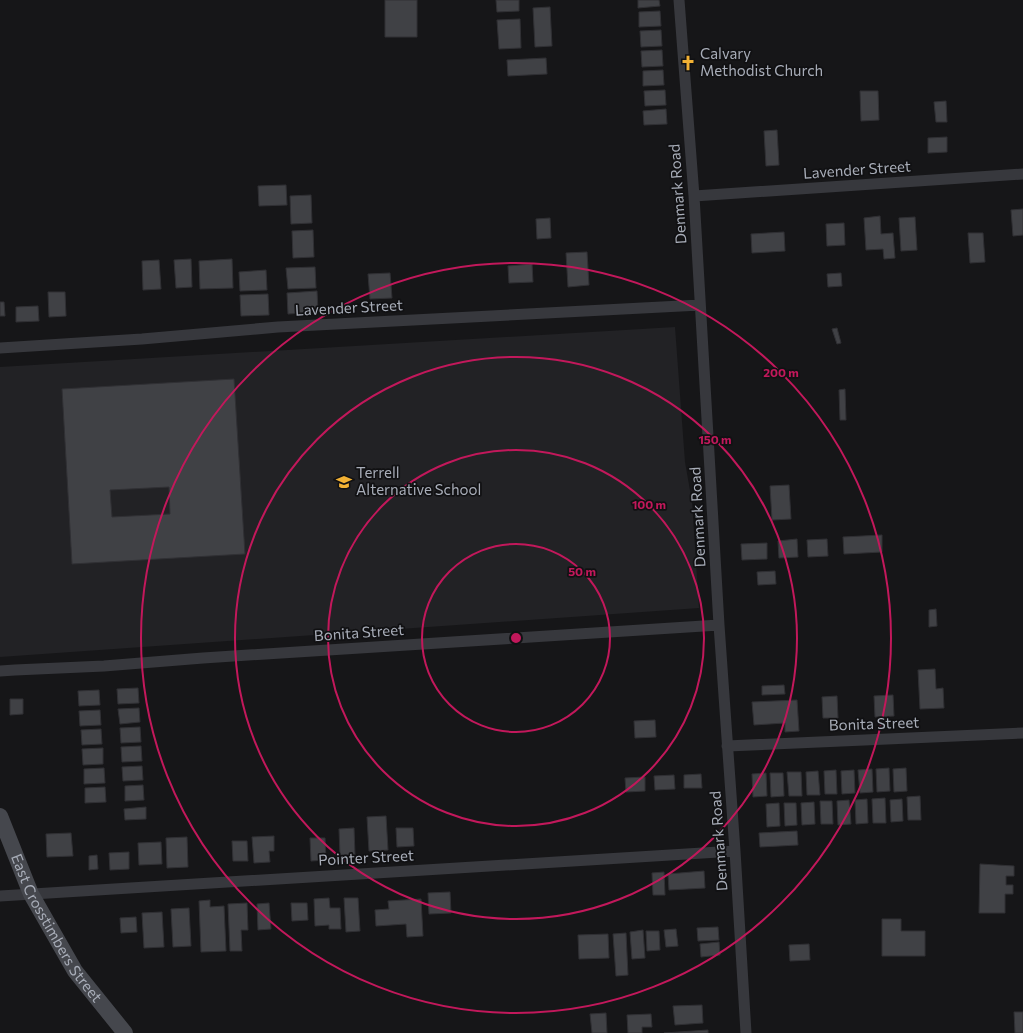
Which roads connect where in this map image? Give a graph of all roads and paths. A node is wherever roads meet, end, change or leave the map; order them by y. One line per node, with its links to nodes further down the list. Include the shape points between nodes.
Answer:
1 (679, 0): 3 (street, Denmark Road)
2 (1023, 174): 3 (street, Lavender Street)
3 (694, 196): 4 (street, Denmark Road)
4 (700, 305): 5 (street, Lavender Street, via 278,327); 6 (street, Denmark Road)
5 (0, 348)
6 (719, 625): 7 (street, Bonita Street); 9 (street, Denmark Road)
7 (0, 671)
8 (1023, 733): 9 (street, Bonita Street)
9 (727, 746): 11 (street, Denmark Road)
10 (0, 816): 12 (main road, East Crosstimbers Street)
11 (735, 851): 12 (street, Pointer Street); 15 (street, Denmark Road)
12 (31, 894): 13 (street, Pointer Street); 14 (main road, East Crosstimbers Street, via 75,971)
13 (0, 896)
14 (125, 1033)
15 (746, 1033)

